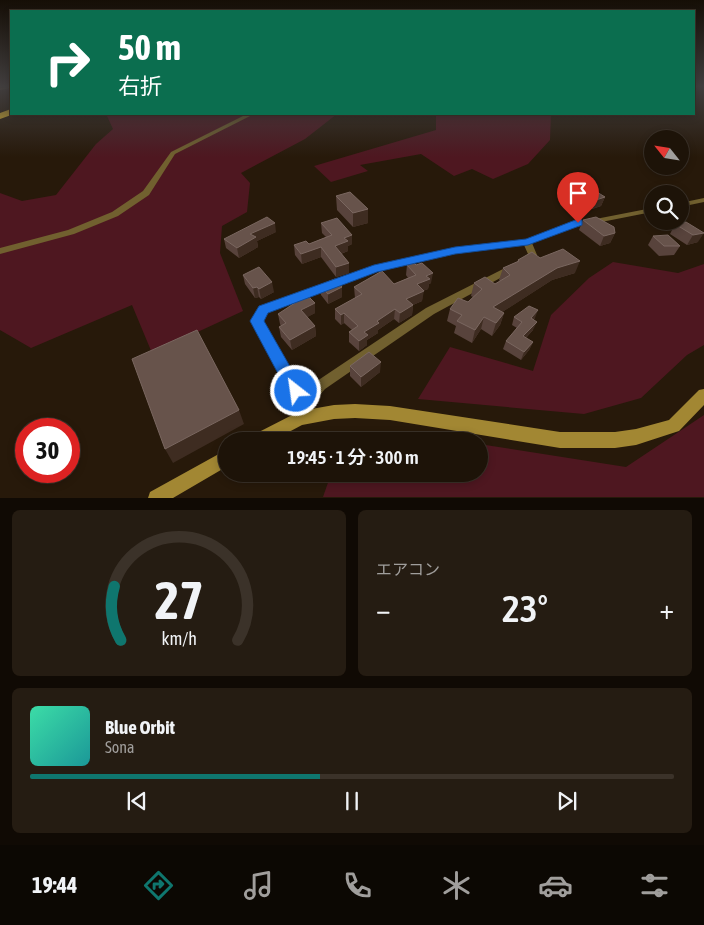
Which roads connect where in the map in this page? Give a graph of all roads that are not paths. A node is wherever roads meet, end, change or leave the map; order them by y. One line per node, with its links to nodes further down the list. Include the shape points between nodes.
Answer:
1 (249, 115): 6 (street, via 173,153 146,193 115,214 80,229)
2 (704, 200): 3 (street)
3 (689, 203)
4 (644, 211): 5 (street, via 578,223)
5 (528, 242): 8 (street, via 533,254 526,260 430,311 321,385); 8 (street, via 455,251 374,269 264,309 256,321)
6 (0, 251)
7 (704, 395): 8 (street, via 674,426 636,437 594,441 560,440 368,411)
8 (302, 412): 9 (street)
9 (270, 432)
10 (218, 463): 11 (street)
11 (156, 498)

